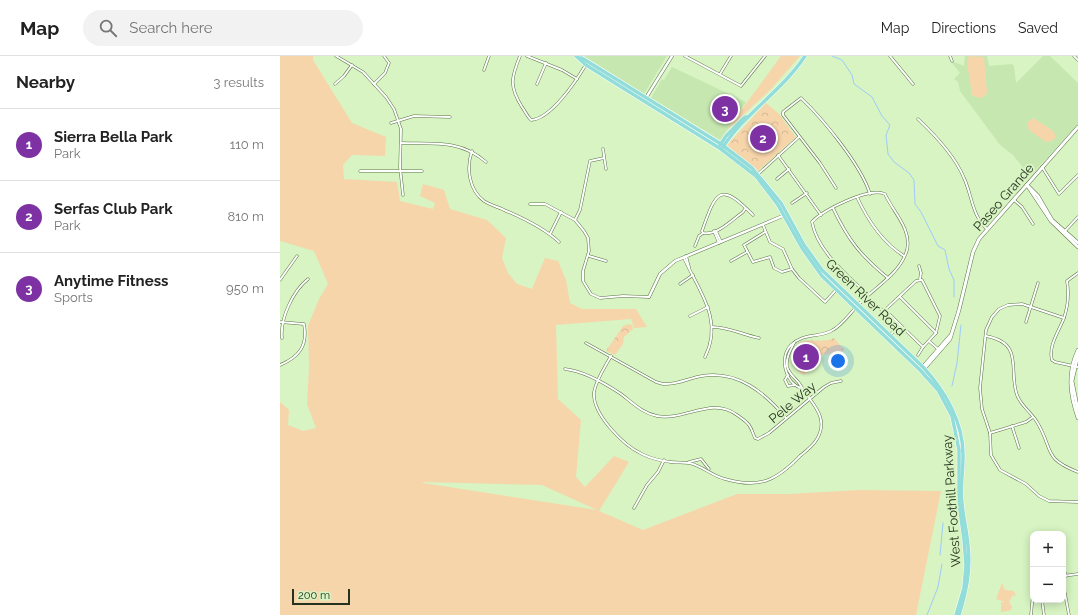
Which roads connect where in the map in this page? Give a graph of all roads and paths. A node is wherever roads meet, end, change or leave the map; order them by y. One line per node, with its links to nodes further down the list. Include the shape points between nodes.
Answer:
1 (336, 56): 21 (street)
2 (384, 56): 27 (street, via 389,63 385,73)
3 (489, 56): 22 (street)
4 (520, 56): 24 (street, via 513,74 512,86 515,96 531,120 547,113)
5 (527, 56): 18 (street)
6 (672, 56): 30 (street)
7 (685, 56): 15 (street)
8 (731, 56): 23 (street)
9 (765, 56): 23 (street, via 741,86)
10 (805, 56): 38 (main road, via 790,76)
11 (890, 56): 29 (street)
12 (950, 56): 17 (street)
13 (1074, 56): 16 (street)
14 (577, 57): 19 (main road, Green River Road); 20 (main road, Green River Road)
15 (689, 57): 23 (street)
16 (1078, 60)
17 (952, 61)
18 (546, 63): 24 (street); 28 (street)
19 (586, 64): 20 (main road); 24 (street); 25 (main road, Green River Road)
20 (592, 64): 25 (main road, Green River Road)
21 (352, 65): 26 (street); 27 (street)
22 (484, 70)
23 (720, 74)
24 (577, 79)
25 (616, 81): 30 (main road, Green River Road)
26 (335, 84)
27 (374, 84): 33 (street, via 391,103)
28 (537, 84)
29 (913, 84)
30 (645, 99): 38 (main road, Green River Road)
31 (450, 117): 33 (street, via 420,115)
32 (918, 119): 72 (street, via 933,134 964,176 978,219)
33 (399, 120): 34 (street); 37 (street)
34 (391, 123)
35 (1078, 127): 44 (main road, Paseo Grande)
36 (798, 137): 41 (street); 54 (street); 56 (street, via 782,115 801,98 819,117 858,169)
37 (401, 143): 40 (street, via 424,142 460,146); 48 (street)
38 (721, 147): 50 (main road, Green River Road)
39 (603, 148): 42 (street)
40 (472, 152): 43 (street); 77 (street, via 469,175 482,199)
41 (778, 155): 46 (street); 50 (street)
42 (604, 158): 45 (street); 69 (street, via 590,161 582,205)
43 (486, 162)
44 (1042, 167): 51 (street, via 1060,194); 53 (main road, Paseo Grande)
45 (606, 169)
46 (789, 170): 52 (street); 55 (street)
47 (360, 171): 48 (street)
48 (401, 171): 49 (street); 57 (street)
49 (422, 171)
50 (757, 175): 66 (main road, Green River Road)
51 (1078, 175)
52 (777, 179)
53 (1027, 185): 59 (main road, Paseo Grande); 75 (main road, via 1051,221)
54 (836, 188)
55 (807, 193): 60 (street); 67 (street)
56 (870, 194): 58 (street); 87 (street, via 883,193 902,224 907,241)
57 (403, 195)
58 (857, 197): 62 (street); 87 (street, via 877,232)
59 (1013, 199): 70 (street, via 1022,207); 72 (main road, Paseo Grande)
60 (792, 203)
61 (530, 204): 64 (street, via 545,204)
62 (833, 208): 67 (street); 94 (street, via 850,241)
63 (745, 209): 65 (street); 73 (street); 76 (street, via 733,196 717,196)
64 (562, 212): 69 (street); 77 (street)
65 (753, 215)
66 (786, 215): 71 (street); 100 (main road, Green River Road, via 813,266); 105 (main road, Green River Road, via 815,262)
67 (821, 215): 101 (street, via 812,222 826,252)
68 (1078, 217): 75 (street)
69 (575, 220): 85 (street, via 588,238)
70 (1033, 224)
71 (763, 225): 74 (street); 79 (street)
72 (987, 229): 119 (main road, Paseo Grande, via 973,252)
73 (715, 231): 76 (street); 79 (street)
74 (765, 232): 83 (street, via 744,245); 91 (street, via 770,242 783,249)
75 (1065, 232): 80 (main road); 82 (main road)
76 (703, 233): 81 (street)
77 (550, 234): 78 (street)
78 (559, 242)
79 (720, 242): 86 (street)
80 (1078, 243)
81 (695, 246)
82 (1078, 247)
83 (747, 252): 89 (street); 91 (street, via 753,262 770,257 774,268 782,272)
84 (297, 256): 97 (street)
85 (589, 256): 88 (street); 102 (street, via 582,276 584,286 591,294 600,298)
86 (685, 256): 93 (street); 102 (street, via 665,269 656,280)
87 (904, 256): 94 (street)
88 (606, 261)
89 (731, 261)
90 (919, 266): 96 (street)
91 (792, 269): 100 (street, via 825,302)
92 (1078, 273): 110 (street, via 1067,281 1069,290)
93 (693, 275): 99 (street); 106 (street)
94 (888, 278): 101 (street)
95 (308, 279): 112 (street, via 286,303)
96 (920, 279): 103 (street); 117 (street, via 939,312)
97 (280, 280)
98 (1038, 283): 107 (street)
99 (680, 284)
100 (836, 290): 105 (main road, Green River Road)
101 (868, 295): 105 (street)
102 (649, 297)
103 (900, 297): 108 (street); 117 (street)
104 (876, 305): 108 (street)
105 (856, 306): 111 (main road, Green River Road); 118 (main road, Green River Road); 124 (street, via 832,331 805,336)
106 (708, 307): 109 (street); 115 (street)
107 (1031, 307): 110 (street); 113 (street); 120 (street, via 1015,304 999,309 989,321)
108 (886, 310): 114 (street)
109 (690, 316)
110 (1064, 318): 134 (street, via 1050,356 1052,360)
111 (869, 321): 118 (main road); 136 (main road, Green River Road)
112 (281, 322): 121 (street); 133 (street, via 304,324 303,344 298,355)
113 (1026, 322)
114 (900, 326): 116 (street); 126 (street)
115 (712, 327): 122 (street, via 729,328); 132 (street, via 710,346)
116 (894, 331)
117 (936, 333): 123 (street)
118 (890, 336): 136 (main road, Green River Road)
119 (950, 336): 127 (main road, Paseo Grande); 136 (main road, Paseo Grande, via 946,346)
120 (986, 336): 145 (street, via 1000,341 1010,352 1014,364 1017,396); 149 (street, via 980,388 982,409)
121 (282, 338)
122 (759, 338)
123 (929, 341): 126 (street); 127 (street)
124 (794, 342): 137 (street, via 785,358); 140 (street, via 788,354 788,366)
125 (586, 343): 130 (street)
126 (923, 347): 129 (street)
127 (938, 349): 136 (main road, Paseo Grande)
128 (1078, 350): 134 (main road)
129 (918, 355)
130 (611, 356): 138 (street); 146 (street, via 663,384 712,375 738,380 769,399)
131 (1078, 356): 134 (main road)
132 (705, 357)
133 (280, 365)
134 (1075, 366): 144 (main road, via 1073,389); 147 (main road, via 1070,389)
135 (565, 369): 138 (street)
136 (923, 369): 162 (main road, West Foothill Parkway, via 952,416 957,435 960,459 959,504 966,565 964,588); 163 (main road, West Foothill Parkway, via 937,383 951,407 961,439 962,501 969,564)
137 (788, 375): 141 (street); 141 (street, via 786,383 790,386)
138 (598, 381): 146 (street, Pele Way, via 621,394 639,409 657,416 675,417 717,407 728,409 749,424 755,438 762,438); 151 (street, via 594,398 600,416 632,448 642,454)
139 (841, 381): 143 (street, Pele Way, via 831,383)
140 (797, 382): 141 (street); 142 (street)
141 (795, 385): 142 (street)
142 (801, 388): 143 (street)
143 (810, 398): 146 (street, Pele Way); 153 (street, via 820,414 820,433 815,442 781,474 765,482 748,483 724,479)
144 (1078, 411)
145 (1033, 417): 148 (street); 154 (street, via 1057,462)
146 (786, 418)
147 (1078, 418)
148 (1012, 426): 149 (street); 150 (street)
149 (990, 433): 155 (street, via 991,455 1006,475 1026,484 1049,501)
150 (1019, 448)
151 (664, 460): 152 (street); 156 (street)
152 (688, 462): 153 (street); 153 (street, via 701,459)
153 (709, 470)
154 (1078, 472)
155 (1078, 502)
156 (634, 508)
157 (1078, 574): 158 (street)
158 (1066, 576)
159 (1066, 599): 166 (street)
160 (1032, 603): 164 (street)
161 (1042, 603): 165 (street)
162 (956, 615)
163 (959, 615)
164 (1031, 615)
165 (1044, 615)
166 (1069, 615)

